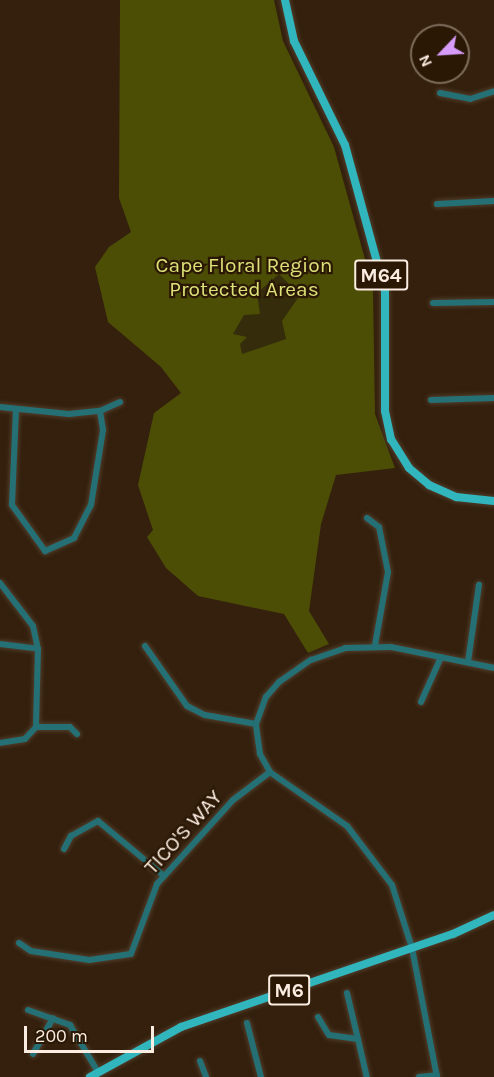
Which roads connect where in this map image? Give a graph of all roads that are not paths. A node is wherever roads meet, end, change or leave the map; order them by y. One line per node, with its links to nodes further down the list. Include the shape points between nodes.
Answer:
1 (285, 0): 14 (main road, M64, via 299,52 345,145 385,291 385,411 392,439 409,468 429,485 468,500)
2 (494, 91): 3 (street, via 470,99)
3 (440, 93)
4 (494, 201): 5 (street)
5 (436, 204)
6 (494, 302): 7 (street)
7 (433, 303)
8 (494, 398): 9 (street)
9 (430, 400)
10 (120, 402): 13 (street)
11 (0, 406): 12 (street)
12 (16, 409): 13 (street); 13 (street, via 12,502 45,551 74,537 90,506 103,430)
13 (100, 411)
14 (494, 501)
15 (367, 518): 19 (street, via 379,527 388,572)
16 (0, 583): 21 (street, via 33,626)
17 (479, 585): 23 (street)
18 (0, 644): 21 (street)
19 (375, 645): 22 (street); 26 (street, via 335,651 301,666 266,697)
20 (145, 646): 26 (street, via 187,706 205,716)
21 (38, 649): 27 (street)
22 (441, 657): 23 (street); 25 (street)
23 (468, 662): 24 (street)
24 (494, 668)
25 (421, 702)
26 (256, 724): 30 (street, via 260,754)
27 (36, 727): 28 (street, via 70,727); 29 (street, via 26,739)
28 (77, 734)
29 (0, 743)
30 (270, 771): 32 (street, TICO'S WAY, via 232,800); 35 (street, via 343,823 371,852 396,893)
31 (65, 847): 32 (street, via 98,821)
32 (164, 876): 34 (street, TICO'S WAY, via 153,891 138,945 128,955 89,960 31,951)
33 (494, 915): 35 (main road, M6)
34 (19, 943)
35 (412, 948): 44 (main road, M6, via 181,1027); 45 (street)
36 (347, 993): 41 (street)
37 (28, 1010): 39 (street)
38 (318, 1017): 41 (street, via 330,1035)
39 (53, 1018): 42 (street); 44 (street, via 72,1028)
40 (247, 1023): 48 (street)
41 (358, 1038): 49 (street)
42 (33, 1054)
43 (200, 1061): 47 (street)
44 (98, 1071): 46 (main road, M6)
45 (437, 1076): 50 (street)
46 (90, 1077)
47 (206, 1077)
48 (261, 1077)
49 (367, 1077)
50 (419, 1077)

